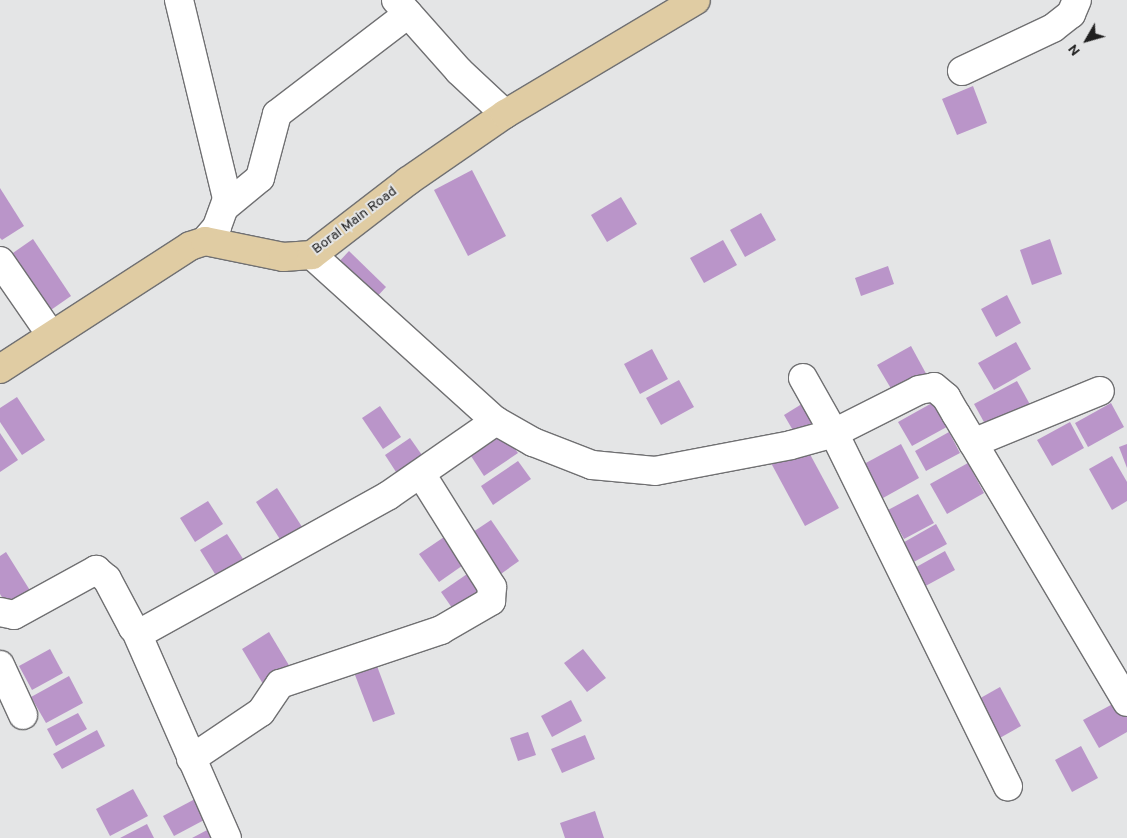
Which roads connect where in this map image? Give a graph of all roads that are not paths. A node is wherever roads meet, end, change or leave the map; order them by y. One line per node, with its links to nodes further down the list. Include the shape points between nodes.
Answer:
1 (179, 0): 7 (street, via 225,184)
2 (696, 0): 6 (main road, Boral Main Road)
3 (1077, 0): 5 (street, via 1071,14 1053,28)
4 (402, 7): 6 (street, via 459,71); 7 (street, via 277,114 260,178)
5 (962, 71)
6 (505, 114): 9 (main road, Boral Main Road, via 408,181)
7 (226, 206): 8 (street, via 218,227)
8 (205, 241): 9 (main road, Boral Main Road, via 283,257); 11 (main road, via 175,253)
9 (312, 255): 15 (street)
10 (0, 261): 11 (street)
11 (51, 335): 12 (main road)
12 (0, 369)
13 (803, 378): 16 (street)
14 (1100, 391): 17 (street)
15 (496, 421): 16 (street, via 572,459 631,471 700,464 791,446); 18 (street)
16 (834, 433): 17 (street, via 928,386 946,397); 25 (street)
17 (973, 443): 22 (street)
18 (421, 474): 20 (street, via 150,628); 24 (street, via 492,587 491,600 441,630 280,684 261,712)
19 (0, 612): 20 (street, via 14,615 96,570 107,579)
20 (136, 631): 24 (street)
21 (0, 665): 23 (street)
22 (1127, 702)
23 (23, 716)
24 (191, 759): 26 (street)
25 (1008, 787)
26 (227, 838)

